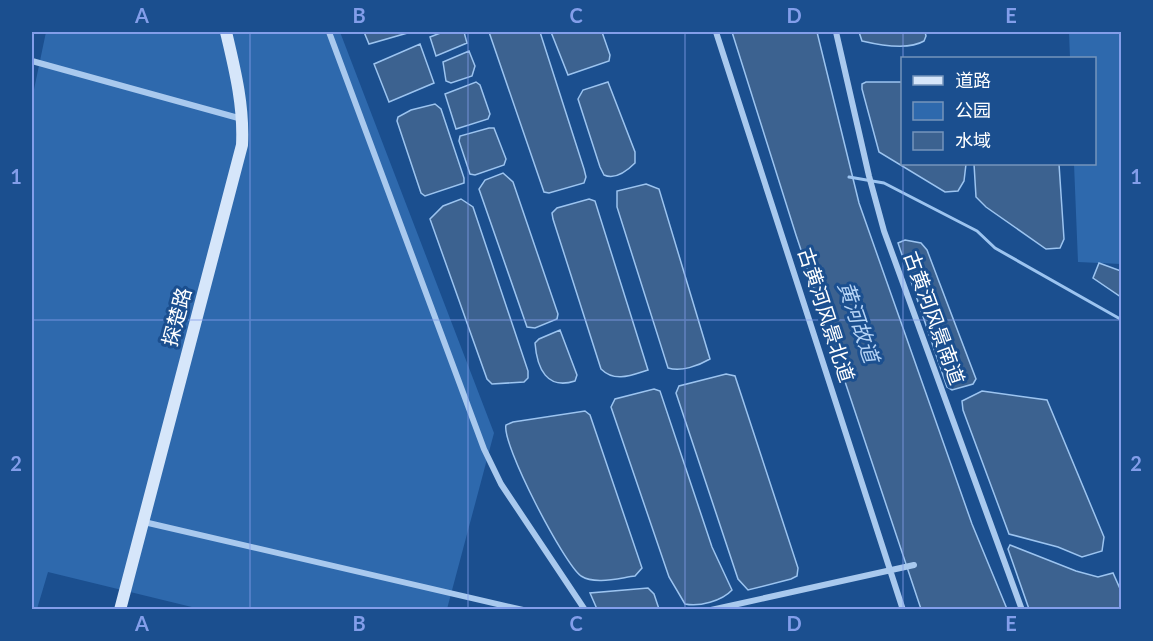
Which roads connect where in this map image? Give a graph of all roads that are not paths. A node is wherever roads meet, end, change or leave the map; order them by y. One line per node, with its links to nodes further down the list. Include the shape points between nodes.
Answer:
1 (226, 32): 6 (main road, 探楚路)
2 (329, 32): 12 (street, via 484,449 501,484)
3 (716, 32): 9 (street, 古黄河风景北道)
4 (837, 32): 15 (street, 古黄河风景南道, via 884,231)
5 (32, 61): 6 (street)
6 (243, 119): 7 (main road, 探楚路, via 242,145)
7 (144, 522): 10 (main road, 探楚路); 11 (street)
8 (914, 565): 9 (street)
9 (892, 572): 13 (street); 14 (street, 古黄河风景北道)
10 (120, 609)
11 (523, 609)
12 (585, 609)
13 (711, 609)
14 (903, 609)
15 (1022, 609)

